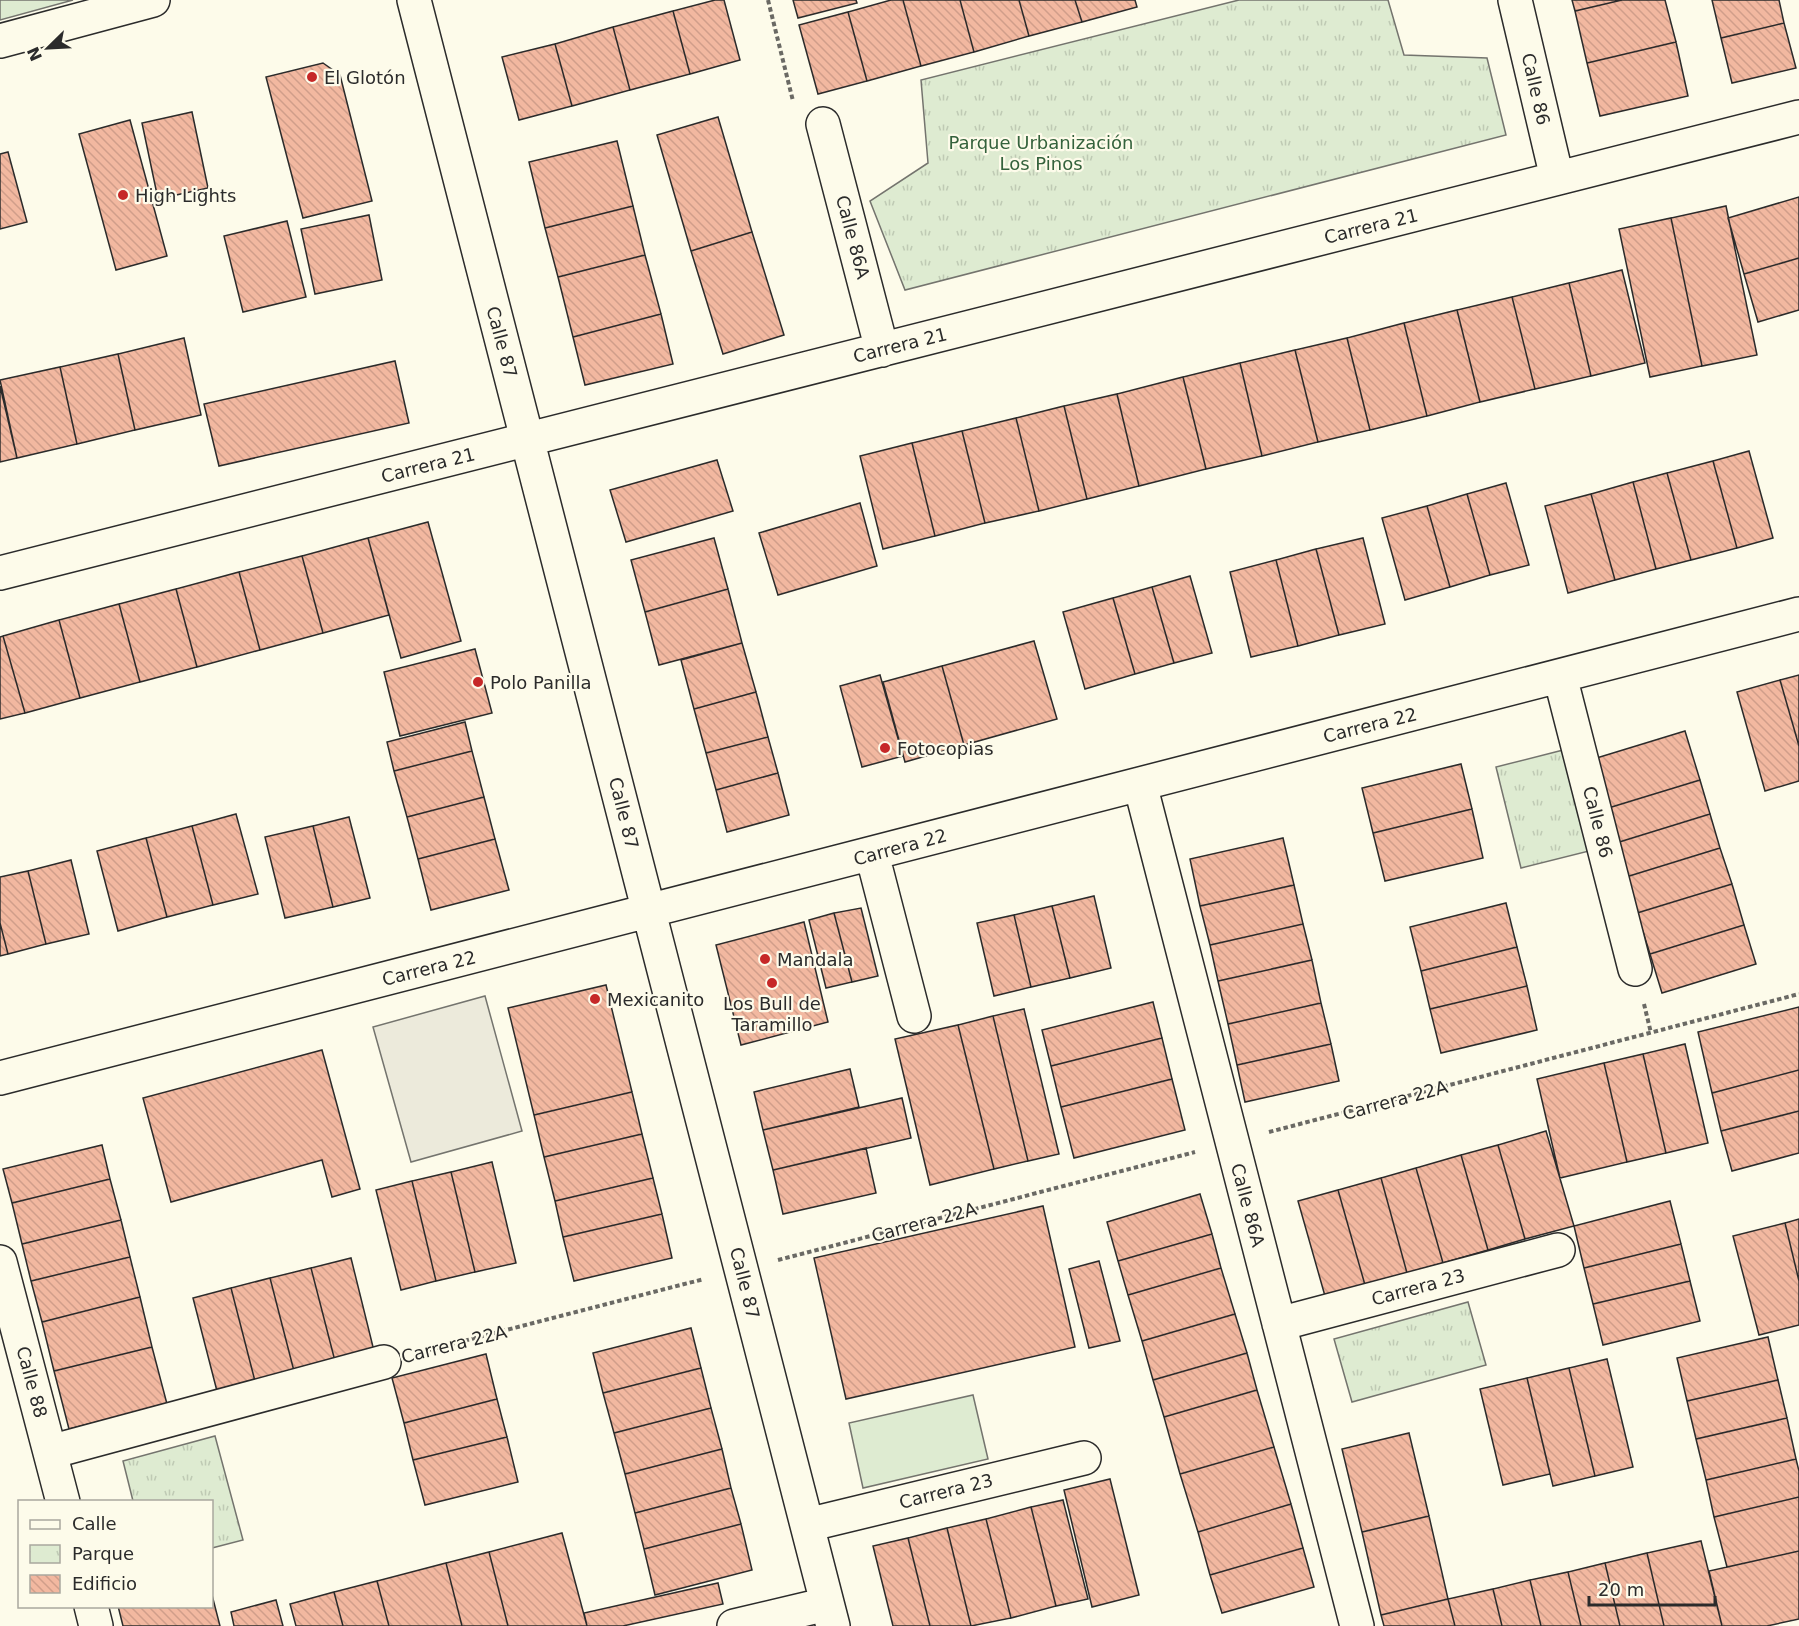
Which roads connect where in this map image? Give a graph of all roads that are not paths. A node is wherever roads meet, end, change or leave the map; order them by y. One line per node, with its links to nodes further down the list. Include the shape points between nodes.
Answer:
1 (153, 0): 4 (main road)
2 (414, 0): 9 (main road, Calle 87)
3 (1515, 0): 7 (main road, Calle 86)
4 (0, 41)
5 (1799, 117): 7 (main road, Carrera 21)
6 (823, 124): 8 (main road, Calle 86A)
7 (1557, 178): 8 (main road, Carrera 21)
8 (882, 350): 9 (main road, Carrera 21)
9 (528, 439): 10 (main road, Carrera 21); 15 (main road, Calle 87)
10 (0, 573)
11 (1799, 614): 12 (main road, Carrera 22)
12 (1560, 676): 13 (main road, Carrera 22); 16 (main road, Calle 86)
13 (1140, 784): 14 (main road, Carrera 22); 21 (main road, Calle 86A)
14 (872, 854): 15 (main road, Carrera 22); 17 (main road)
15 (649, 912): 18 (main road, Carrera 22); 26 (main road, Calle 87)
16 (1635, 969)
17 (914, 1016)
18 (0, 1078)
19 (1557, 1250): 21 (main road, Carrera 23)
20 (0, 1262): 23 (main road, Calle 88)
21 (1279, 1324): 31 (main road, Calle 86A)
22 (384, 1362): 23 (main road, Carrera 22A)
23 (50, 1452): 25 (main road, Calle 88)
24 (1084, 1458): 26 (main road, Carrera 23)
25 (62, 1500)
26 (807, 1525): 28 (main road, Calle 87)
27 (92, 1608): 29 (main road)
28 (830, 1615): 30 (main road)
29 (96, 1626)
30 (734, 1626)
31 (1357, 1626)

